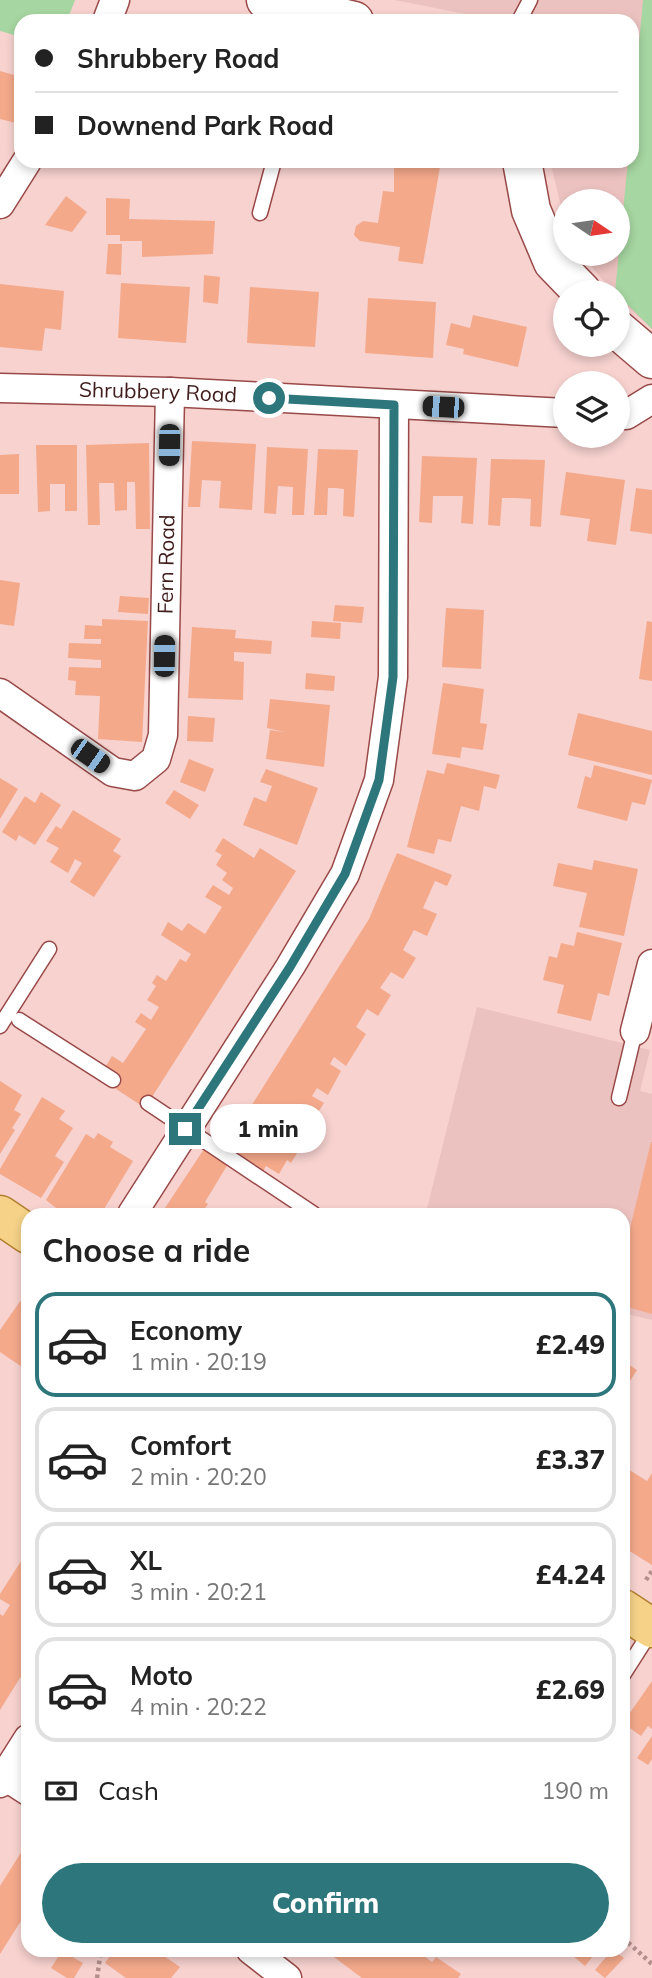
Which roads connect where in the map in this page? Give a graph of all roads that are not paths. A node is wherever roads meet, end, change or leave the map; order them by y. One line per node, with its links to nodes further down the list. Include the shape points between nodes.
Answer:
1 (266, 0): 2 (street)
2 (332, 14)
3 (23, 168): 6 (street)
4 (272, 168): 7 (lane)
5 (523, 168): 8 (street, via 531,210 553,262)
6 (0, 204)
7 (260, 213)
8 (570, 280)
9 (630, 340): 10 (street)
10 (652, 359)
11 (0, 388): 12 (street, Shrubbery Road)
12 (170, 392): 14 (street, Shrubbery Road); 17 (street, Fern Road, via 163,735 156,759 135,776 113,772)
13 (652, 399): 16 (street)
14 (394, 405): 15 (street, Shrubbery Road); 26 (street, via 393,677 379,780 345,874)
15 (553, 412)
16 (630, 413)
17 (0, 693)
18 (49, 949): 21 (lane)
19 (652, 964): 22 (street)
20 (19, 1020): 23 (lane)
21 (0, 1026)
22 (635, 1031): 24 (lane)
23 (113, 1080)
24 (619, 1098)
25 (148, 1103): 26 (lane)
26 (185, 1129): 27 (street); 28 (lane)
27 (136, 1208)
28 (305, 1208)
29 (0, 1215): 30 (main road)
30 (21, 1229)
31 (634, 1595): 32 (main road)
32 (652, 1629): 33 (lane)
33 (630, 1664)
34 (21, 1757): 35 (street)
35 (11, 1783)
36 (260, 1957): 37 (street)
37 (287, 1978)

